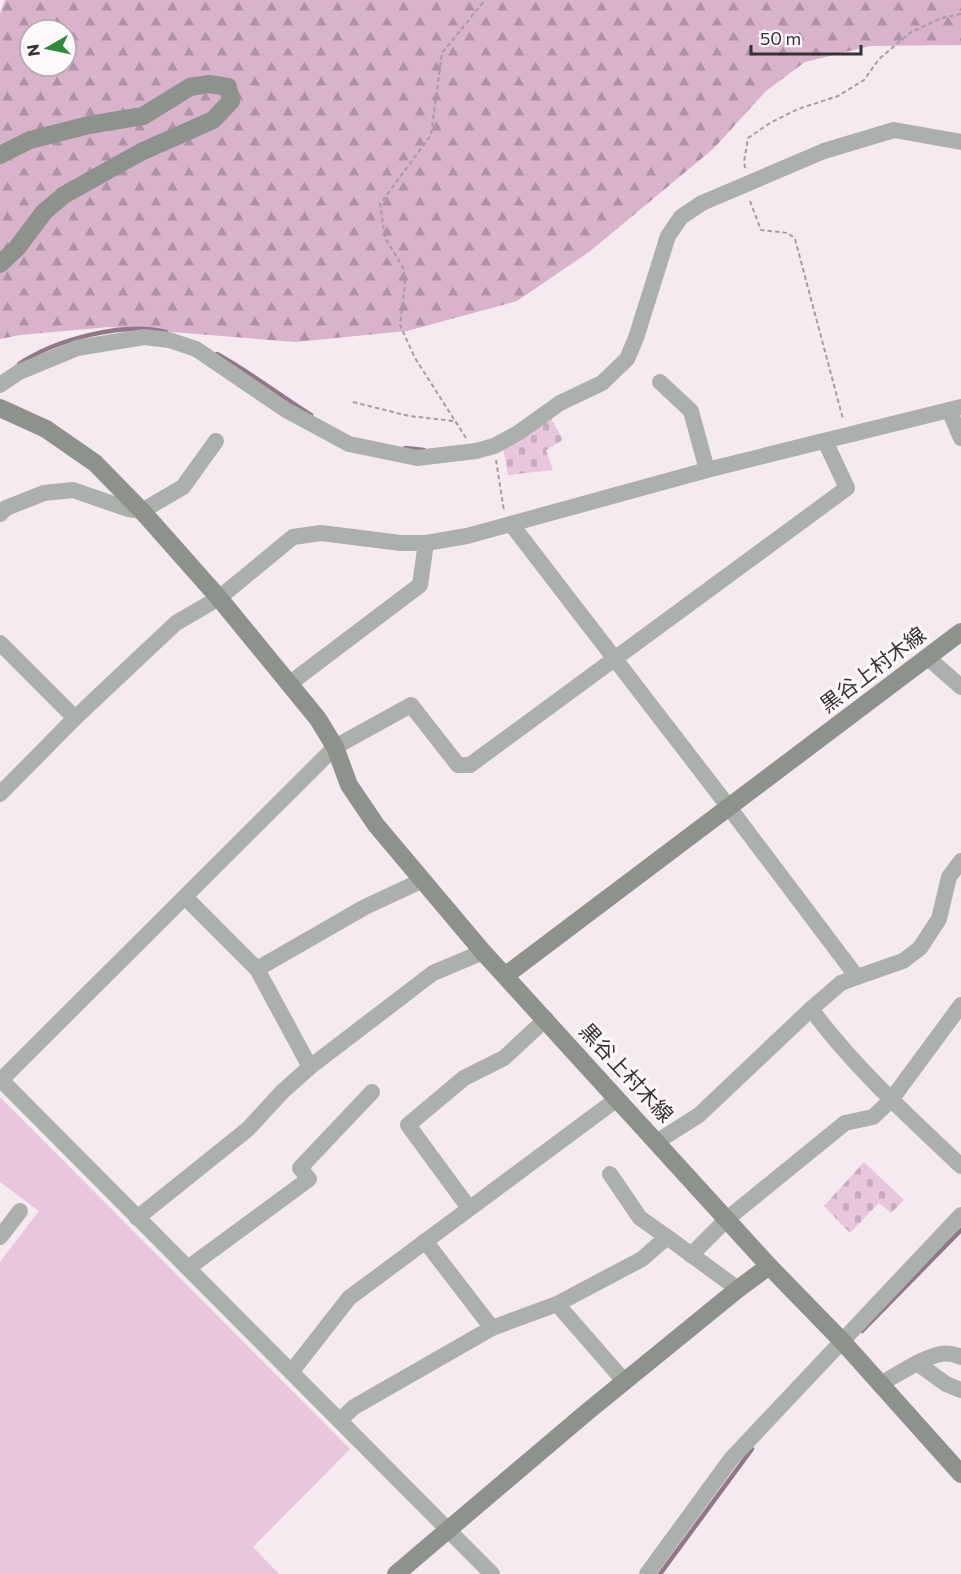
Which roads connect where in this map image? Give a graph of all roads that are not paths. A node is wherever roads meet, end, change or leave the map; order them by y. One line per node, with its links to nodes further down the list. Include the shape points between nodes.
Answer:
1 (961, 142): 5 (street, via 894,130 824,151 702,203 681,217 668,236 627,359 602,383 560,403 518,433 494,446 464,454 417,458 349,444 286,410 196,349 169,340 144,337 77,348 20,372)
2 (0, 155): 3 (street, via 30,140 143,116 190,87 228,87 231,101 213,120 141,152 63,195)
3 (0, 264)
4 (660, 382): 11 (street, via 691,411)
5 (0, 385)
6 (0, 408): 12 (street, via 46,429 95,463)
7 (955, 408): 8 (street); 10 (street)
8 (961, 438)
9 (216, 441): 12 (street, via 183,487)
10 (825, 441): 11 (street); 20 (street, via 847,488)
11 (707, 470): 14 (street)
12 (142, 511): 13 (street, via 74,490 44,493); 16 (street)
13 (0, 514)
14 (511, 524): 15 (street); 20 (street)
15 (426, 543): 16 (street, via 321,533 292,537); 21 (street, via 420,585)
16 (219, 598): 21 (street); 23 (street, via 176,623)
17 (961, 632): 19 (street, 黒谷上村木線)
18 (0, 643): 23 (street)
19 (927, 657): 22 (street); 26 (street, 黒谷上村木線)
20 (615, 659): 24 (street, via 470,765 458,765 411,705); 26 (street)
21 (289, 684): 24 (street)
22 (961, 687)
23 (75, 718): 25 (street)
24 (335, 747): 28 (street, via 349,785 376,825); 29 (street)
25 (0, 794)
26 (728, 806): 32 (street, 黒谷上村木線); 33 (street)
27 (961, 861): 33 (street, via 949,877 939,920 920,948 903,961)
28 (423, 880): 30 (street); 31 (street, via 365,907)
29 (185, 897): 31 (street); 38 (street)
30 (483, 952): 32 (street); 37 (street, via 433,973)
31 (257, 969): 37 (street)
32 (506, 975): 36 (street, 黒谷上村木線)
33 (857, 977): 35 (street, via 842,983)
34 (961, 1005): 41 (street)
35 (812, 1009): 41 (street, via 832,1037); 42 (street, via 699,1114)
36 (546, 1019): 40 (street, 黒谷上村木線); 45 (street, via 504,1058 464,1078 408,1125)
37 (310, 1067): 48 (street, via 248,1128)
38 (1, 1080): 48 (street)
39 (372, 1092): 55 (street, via 300,1168 309,1179)
40 (617, 1099): 42 (street, 黒谷上村木線); 45 (street)
41 (891, 1100): 43 (street); 49 (street, via 873,1117 845,1123)
42 (658, 1141): 49 (street, 黒谷上村木線)
43 (961, 1166)
44 (610, 1174): 51 (street, via 640,1218)
45 (469, 1208): 52 (street)
46 (20, 1211): 50 (street)
47 (961, 1215): 59 (street)
48 (137, 1218): 55 (street)
49 (727, 1219): 53 (street); 54 (street, 黒谷上村木線)
50 (0, 1237)
51 (667, 1237): 53 (street); 57 (street, via 642,1259)
52 (425, 1241): 58 (street); 62 (street, via 349,1298)
53 (691, 1255): 56 (street)
54 (769, 1266): 56 (street); 59 (street, 黒谷上村木線)
55 (188, 1268): 62 (street)
56 (738, 1289): 63 (street)
57 (556, 1304): 58 (street); 63 (street)
58 (492, 1328): 66 (street, via 354,1407)
59 (842, 1341): 64 (street, 黒谷上村木線); 71 (street, via 731,1459)
60 (961, 1357): 61 (street, via 939,1353)
61 (917, 1363): 64 (street); 65 (street)
62 (291, 1371): 66 (street)
63 (625, 1382): 68 (street)
64 (880, 1384): 67 (street, 黒谷上村木線)
65 (961, 1390)
66 (340, 1420): 68 (street)
67 (961, 1474)
68 (448, 1530): 69 (street); 70 (street)
69 (396, 1574)
70 (492, 1574)
71 (647, 1574)

